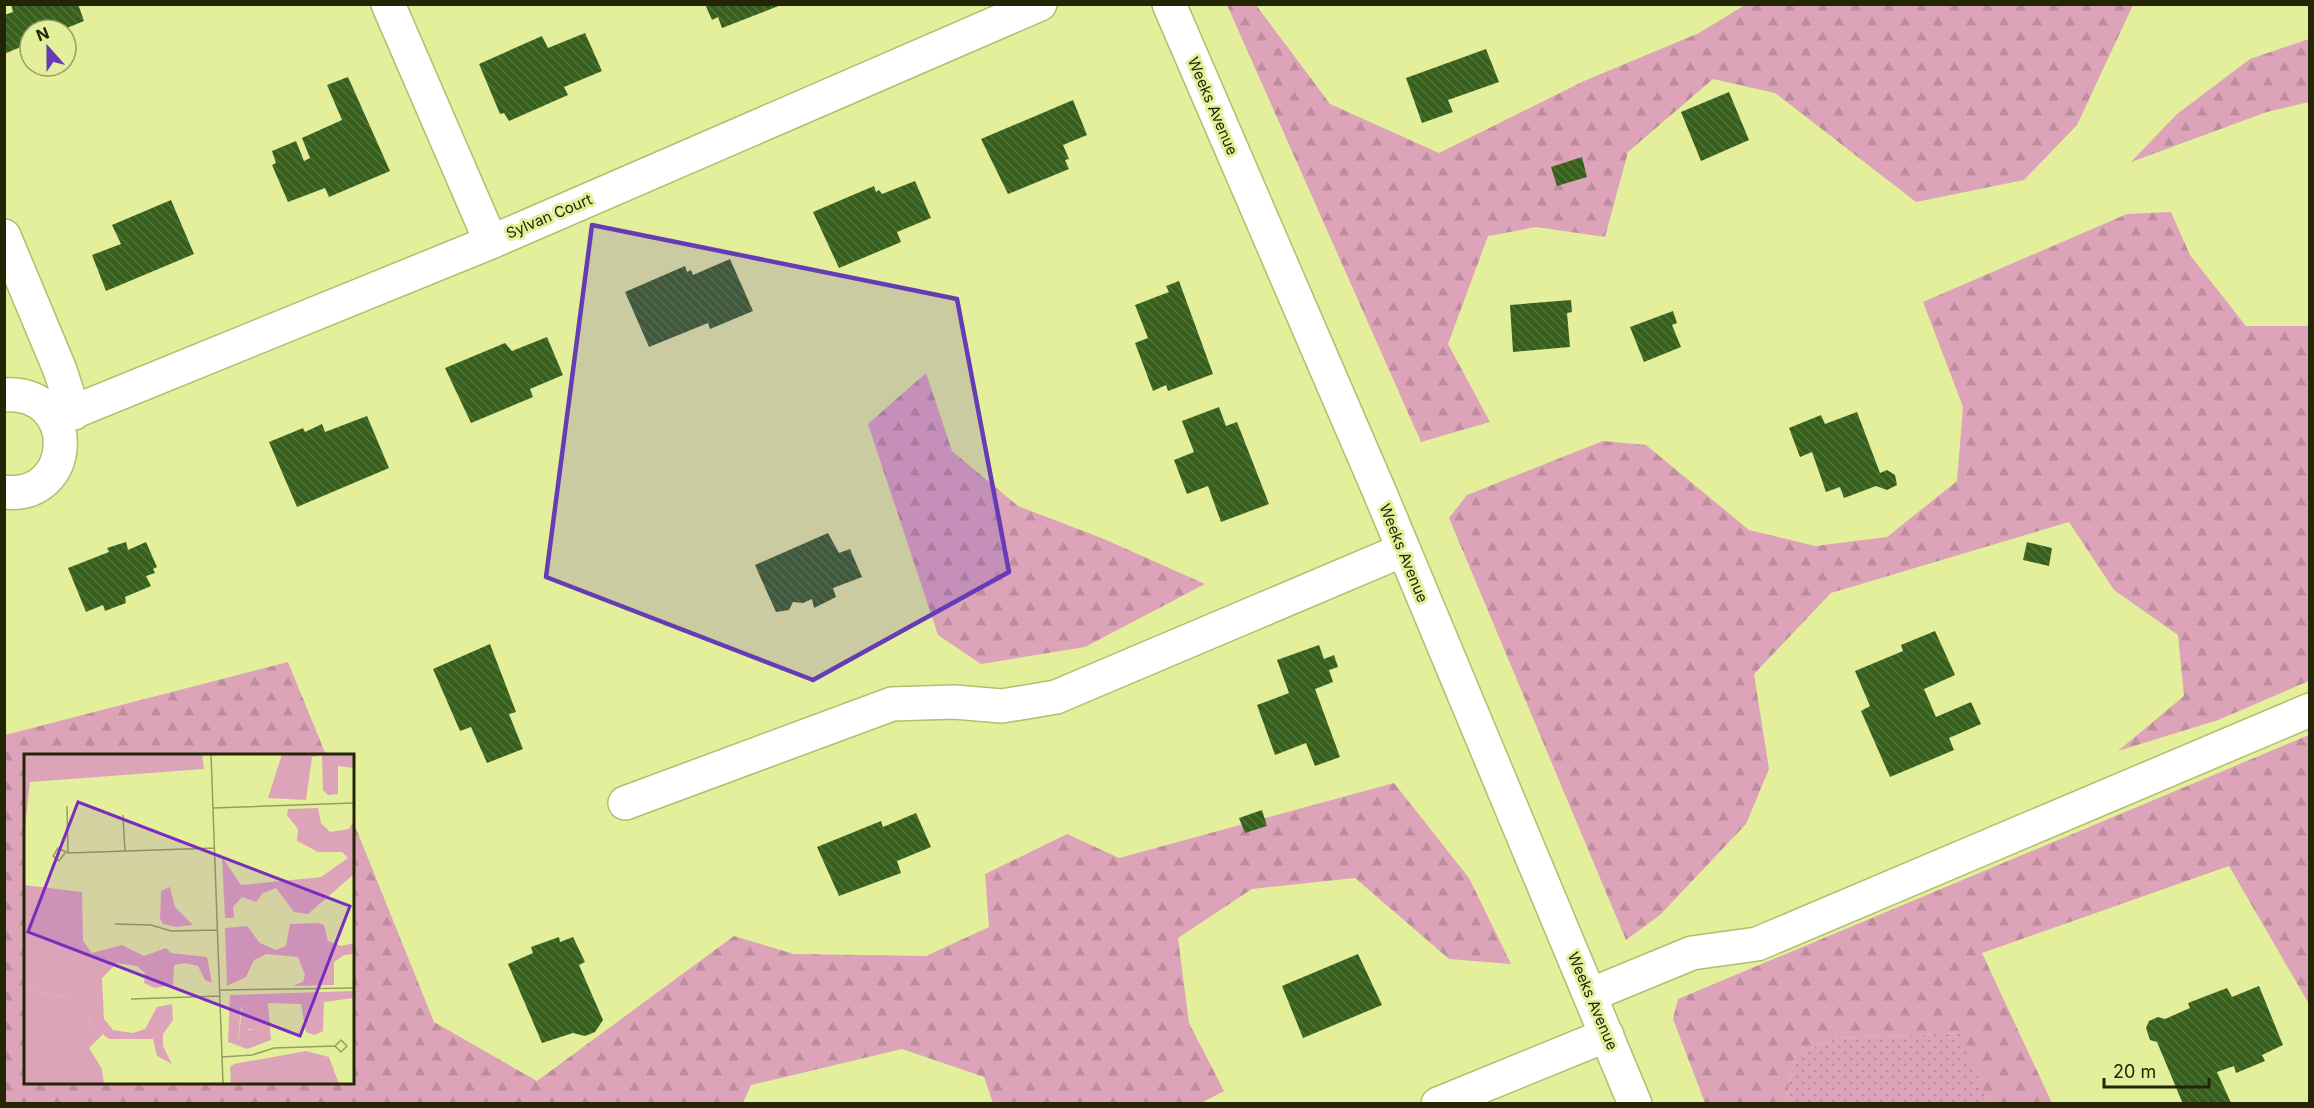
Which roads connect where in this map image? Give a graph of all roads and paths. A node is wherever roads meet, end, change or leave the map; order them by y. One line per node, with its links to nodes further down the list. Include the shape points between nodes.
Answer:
1 (388, 4): 5 (street)
2 (1040, 4): 5 (street, Sylvan Court)
3 (1169, 4): 9 (street, Weeks Avenue)
4 (4, 236): 7 (street, via 60,370)
5 (491, 242): 7 (street, Sylvan Court)
6 (4, 395): 7 (street, via 33,398)
7 (65, 416): 8 (street, via 55,468 45,481 31,490)
8 (4, 492)
9 (1402, 550): 11 (street, via 1056,697 1002,706 954,702 892,704); 12 (street, Weeks Avenue)
10 (2310, 710): 12 (street, via 1756,944 1692,952)
11 (625, 803)
12 (1590, 995): 13 (street, Weeks Avenue)
13 (1607, 1035): 14 (street); 15 (street, Weeks Avenue)
14 (1438, 1104)
15 (1635, 1104)

